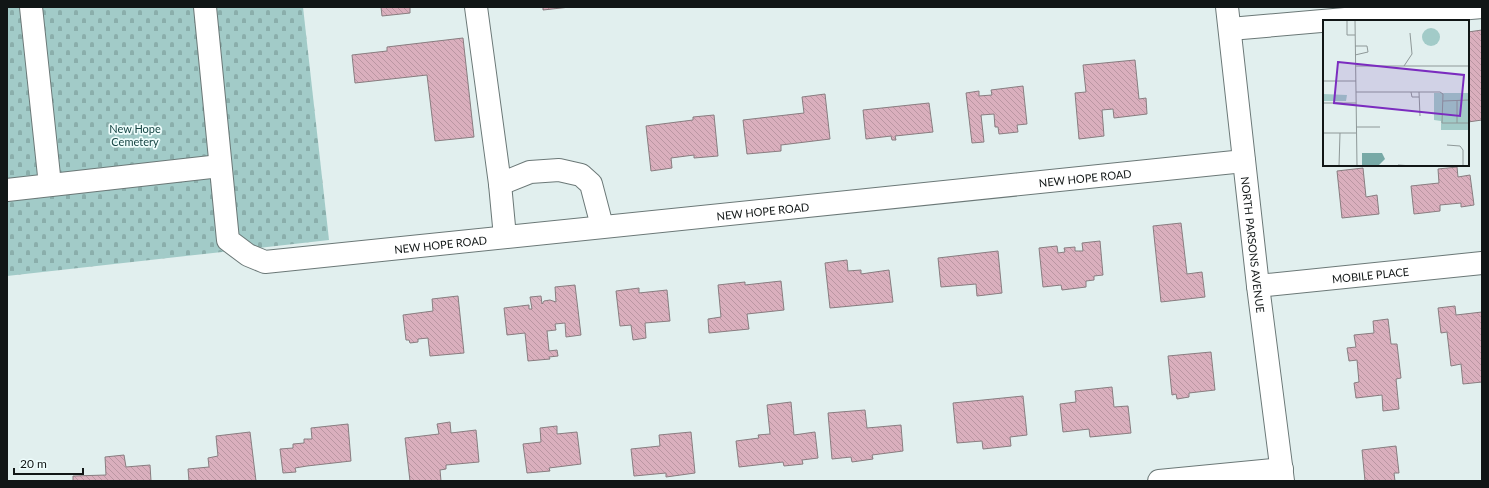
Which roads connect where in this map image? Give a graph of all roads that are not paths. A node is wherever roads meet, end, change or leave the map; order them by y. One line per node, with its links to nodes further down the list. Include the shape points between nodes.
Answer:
1 (31, 7): 12 (street)
2 (205, 7): 10 (street)
3 (476, 7): 11 (street)
4 (1227, 7): 8 (street, NORTH PARSONS AVENUE)
5 (1482, 7): 6 (street)
6 (1333, 20)
7 (1323, 21): 8 (street)
8 (1230, 29): 9 (street, NORTH PARSONS AVENUE)
9 (1244, 161): 14 (street, NEW HOPE ROAD); 17 (street, NORTH PARSONS AVENUE)
10 (220, 166): 12 (street); 15 (street, NEW HOPE ROAD, via 228,240 248,255 265,262)
11 (500, 184): 14 (street, via 530,172 559,170 581,175 591,184); 15 (street)
12 (50, 185): 13 (street)
13 (7, 190)
14 (602, 226): 15 (street, NEW HOPE ROAD)
15 (505, 237)
16 (1482, 263): 17 (street, MOBILE PLACE)
17 (1258, 286): 18 (street, NORTH PARSONS AVENUE)
18 (1282, 475): 19 (street)
19 (1159, 481)

